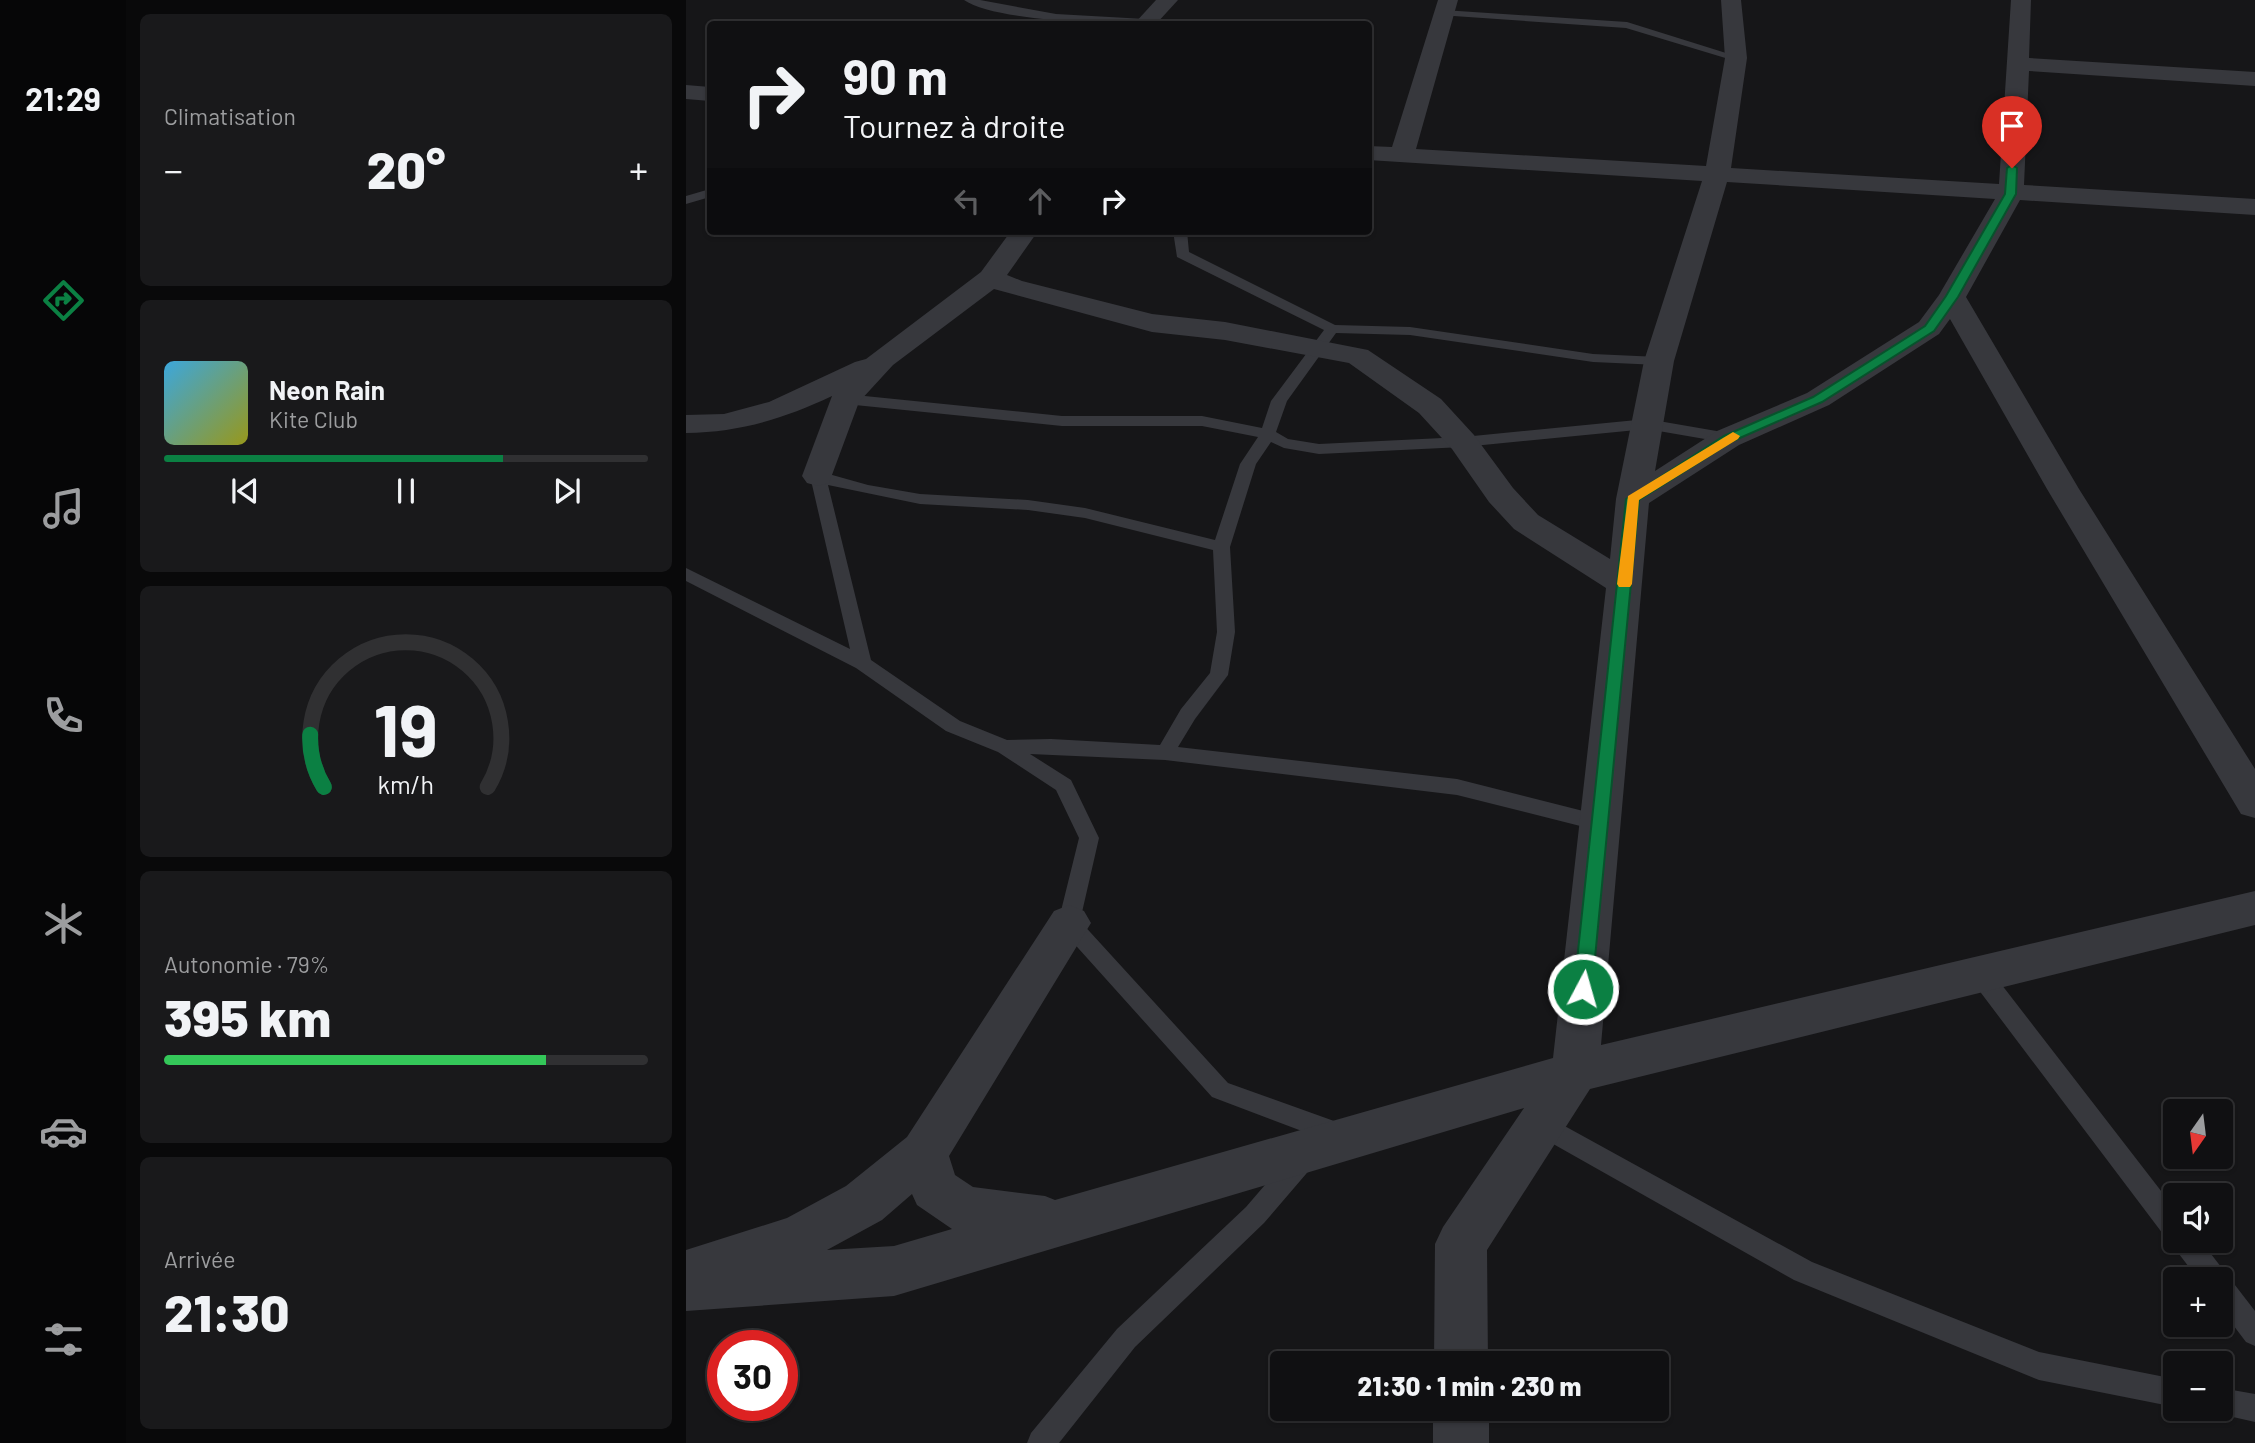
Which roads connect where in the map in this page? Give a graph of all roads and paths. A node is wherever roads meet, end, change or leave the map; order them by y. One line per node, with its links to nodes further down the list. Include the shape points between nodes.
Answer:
1 (969, 0): 6 (lane, via 1050,17)
2 (1168, 0): 7 (street)
3 (1731, 0): 8 (street)
4 (2021, 0): 9 (street)
5 (1446, 6): 8 (lane, via 1627,24); 14 (street)
6 (1113, 21)
7 (1146, 21)
8 (1736, 58): 15 (street)
9 (2018, 64): 10 (street); 17 (street)
10 (2255, 79)
11 (686, 92): 12 (street)
12 (707, 94)
13 (1372, 153): 14 (street)
14 (1402, 156): 15 (street)
15 (1717, 174): 17 (street); 26 (street)
16 (707, 194): 18 (lane)
17 (2011, 194): 19 (street); 23 (street)
18 (686, 200)
19 (2255, 207)
20 (1022, 235): 22 (street)
21 (1180, 235): 24 (lane, via 1182,254)
22 (991, 278): 24 (street, via 1152,323); 25 (street)
23 (1952, 297): 31 (street, via 1929,328 1818,399); 41 (street)
24 (1324, 339): 26 (lane, via 1410,331 1593,358); 30 (lane, via 1279,401); 32 (street, via 1359,356 1430,406)
25 (883, 359): 27 (street); 28 (street, via 780,409 724,423)
26 (1659, 361): 29 (street)
27 (845, 399): 30 (lane, via 1062,421 1202,421); 33 (street)
28 (686, 424)
29 (1647, 424): 31 (lane); 32 (lane); 34 (street)
30 (1268, 434): 32 (lane, via 1284,443 1319,449); 35 (lane, via 1248,464)
31 (1728, 438): 34 (street)
32 (1464, 443): 37 (street, via 1525,522)
33 (818, 476): 35 (lane, via 891,495 1040,506 1133,522); 38 (lane)
34 (1633, 499): 37 (street)
35 (1221, 547): 40 (lane, via 1226,632 1219,675 1188,714)
36 (686, 573): 38 (lane)
37 (1625, 584): 42 (street)
38 (863, 663): 39 (lane, via 953,726)
39 (1004, 747): 40 (lane); 44 (lane, via 1063,785 1089,838)
40 (1165, 754): 42 (lane, via 1457,788)
41 (2255, 803)
42 (1600, 823): 46 (street)
43 (2255, 908): 45 (street)
44 (1069, 923): 48 (lane, via 1220,1090); 49 (street)
45 (1980, 974): 46 (street); 50 (lane)
46 (1574, 1072): 47 (street); 48 (street)
47 (1541, 1124): 58 (street, via 1461,1244); 59 (lane, via 1803,1271 2039,1366)
48 (1330, 1144): 51 (street); 63 (lane, via 1126,1338)
49 (924, 1153): 51 (street, via 935,1189 964,1210); 54 (street, via 864,1203 798,1239)
50 (2163, 1213)
51 (1062, 1222): 55 (street, via 894,1272)
52 (2194, 1253): 53 (lane)
53 (2205, 1267)
54 (686, 1274)
55 (686, 1285)
56 (2233, 1304): 57 (lane)
57 (2255, 1333)
58 (1461, 1351)
59 (2163, 1391)
60 (2233, 1404): 61 (lane)
61 (2255, 1408)
62 (1461, 1421): 64 (street)
63 (1041, 1443)
64 (1461, 1443)

